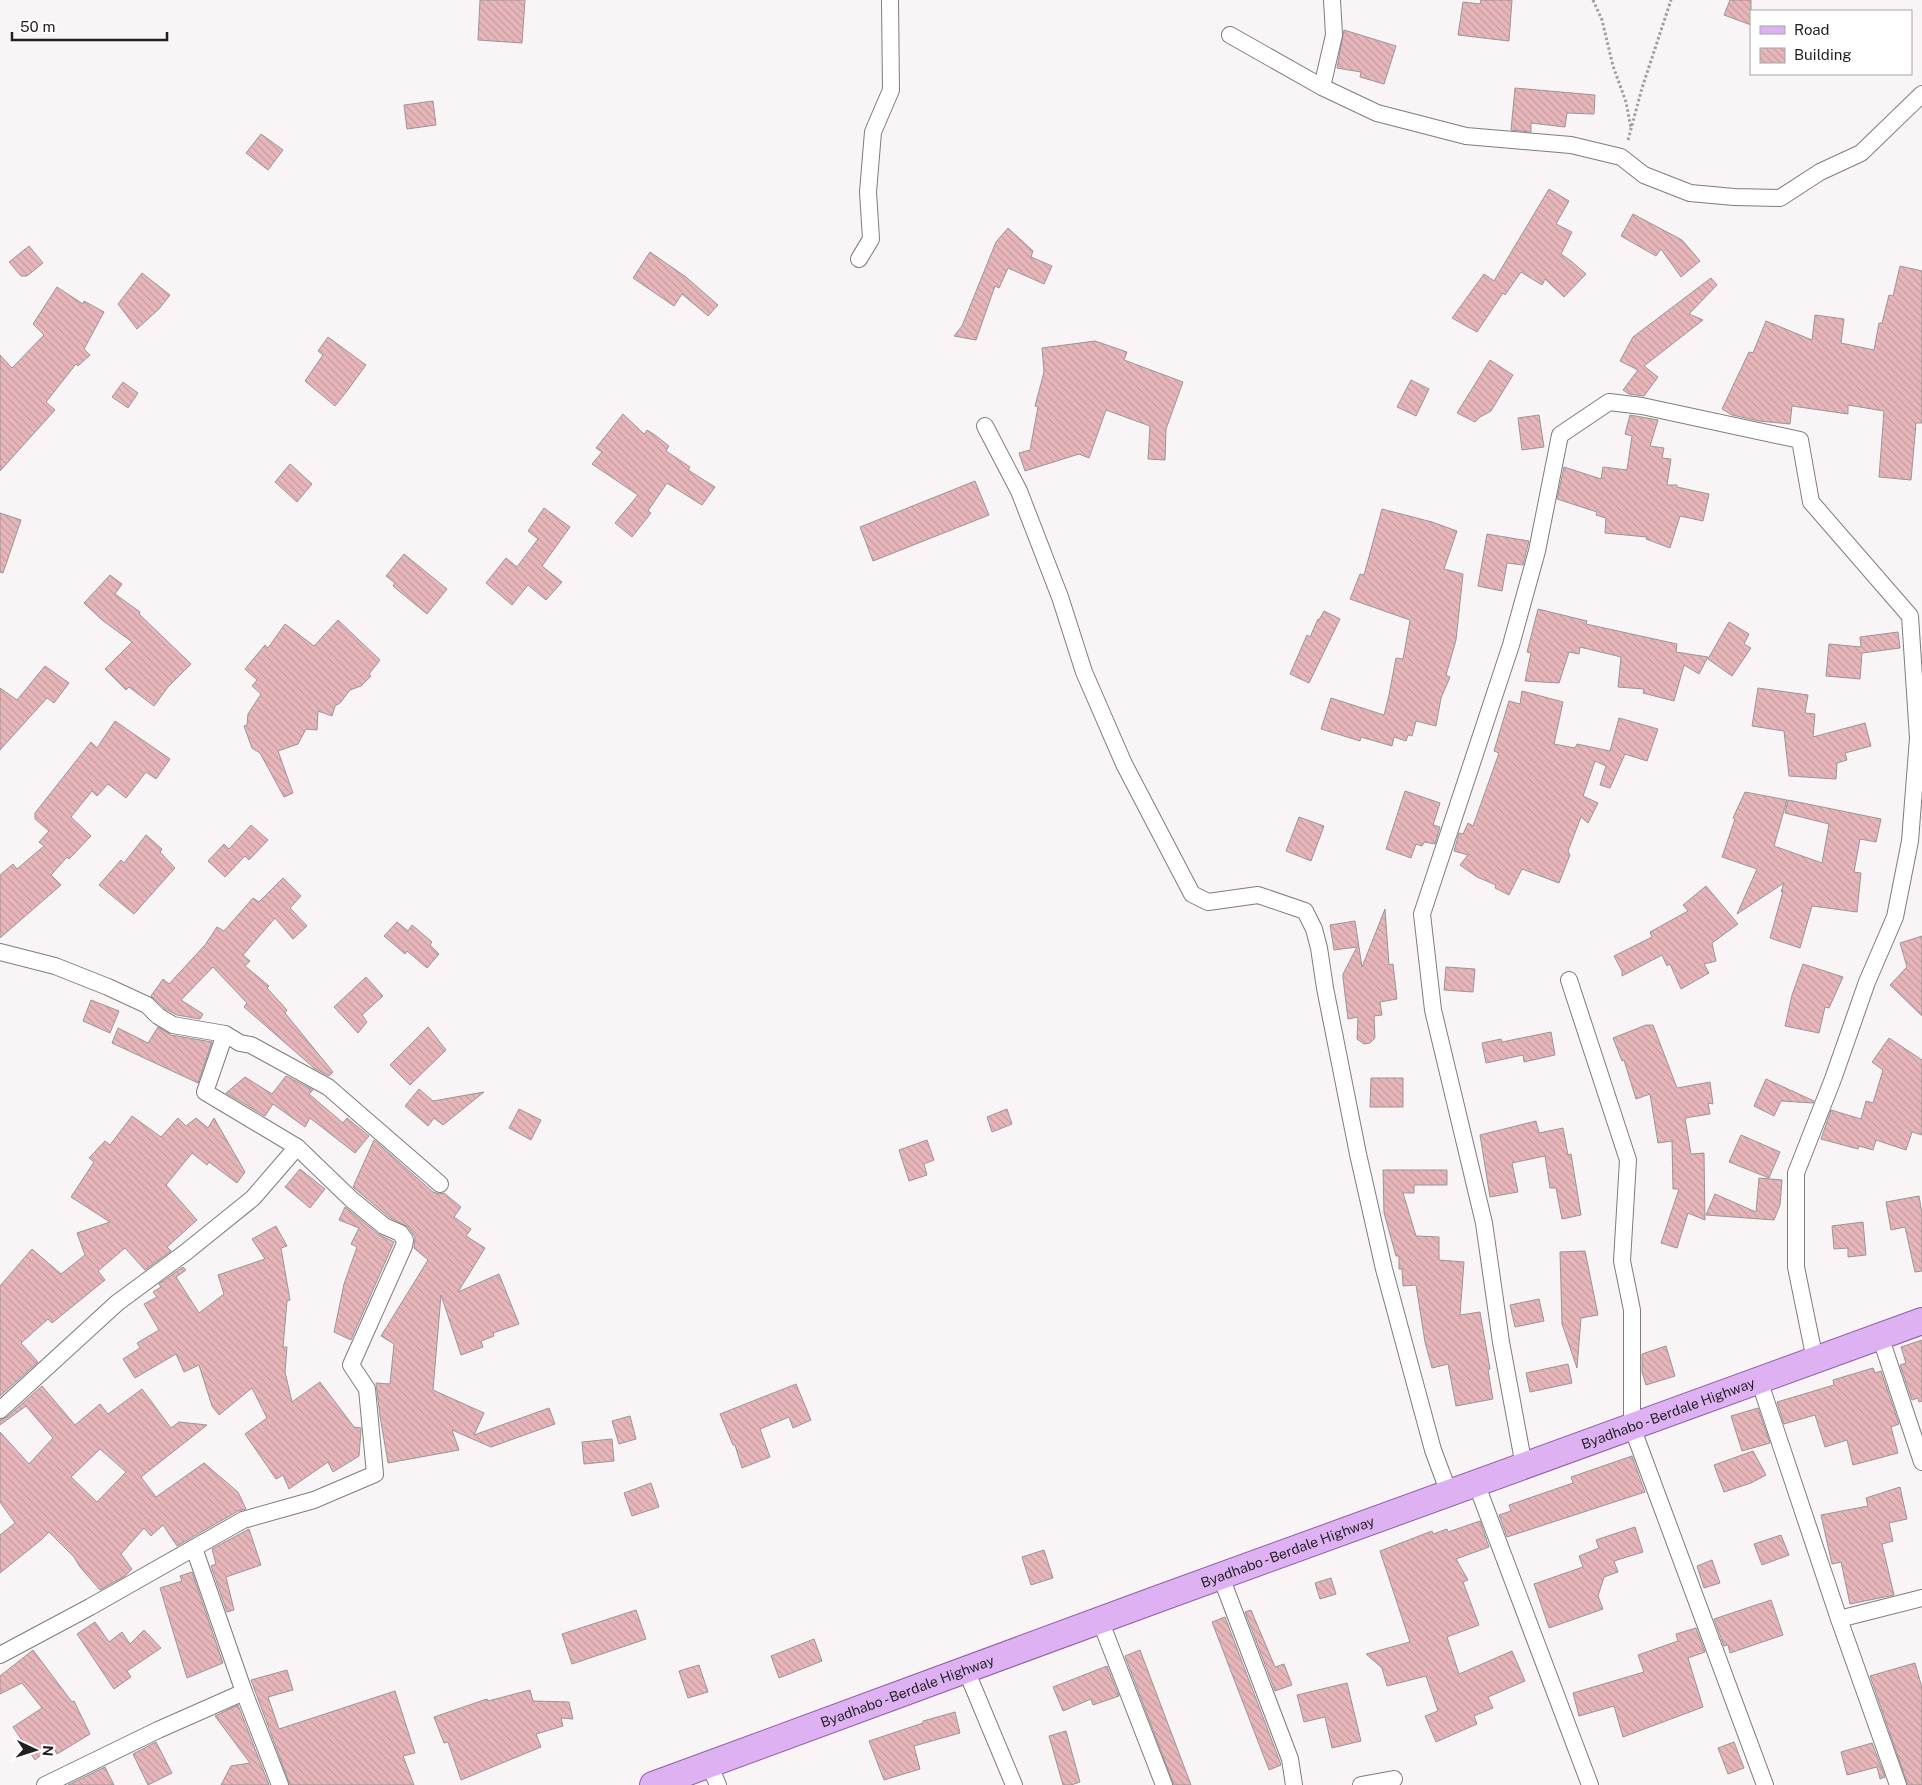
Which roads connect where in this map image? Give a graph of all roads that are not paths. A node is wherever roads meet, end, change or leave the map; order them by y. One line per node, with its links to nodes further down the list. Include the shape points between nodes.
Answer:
1 (890, 0): 6 (street, via 891,90 873,132 868,192 871,239)
2 (1332, 0): 4 (street, via 1334,35)
3 (1230, 35): 4 (street)
4 (1322, 87): 5 (street, via 1377,113 1466,136 1571,145 1620,157 1644,175 1690,193 1780,198 1820,172 1861,153)
5 (1922, 94)
6 (859, 259)
7 (985, 426): 22 (street, via 1019,491 1060,597 1084,672 1124,764 1192,894 1208,902 1258,895 1305,912 1314,929 1384,1269 1433,1450)
8 (0, 952): 10 (street, via 55,966 108,987 147,1005 173,1025)
9 (1569, 980): 18 (street, via 1628,1160 1622,1262 1632,1310)
10 (225, 1034): 11 (street, via 205,1092); 12 (street, via 328,1087)
11 (297, 1147): 17 (street, via 253,1198 117,1303); 23 (street, via 351,1199 384,1226 400,1233 405,1240 351,1364 367,1389 375,1474 314,1500 243,1520)
12 (440, 1184)
13 (1922, 1321): 14 (main road, Byadhabo - Berdale Highway)
14 (1880, 1336): 15 (main road, Byadhabo - Berdale Highway); 19 (street)
15 (1815, 1360): 16 (main road, Byadhabo - Berdale Highway); 20 (street, via 1796,1267 1796,1173 1894,917 1910,841 1918,738 1910,616 1811,502 1800,440 1642,406 1609,402 1560,435 1538,551 1422,914 1433,1010 1484,1223 1501,1342)
16 (1759, 1380): 18 (main road, Byadhabo - Berdale Highway); 26 (street)
17 (0, 1410)
18 (1632, 1426): 20 (main road, Byadhabo - Berdale Highway); 41 (street)
19 (1922, 1462)
20 (1524, 1466): 21 (main road, Byadhabo - Berdale Highway)
21 (1476, 1483): 22 (main road, Byadhabo - Berdale Highway); 40 (street)
22 (1449, 1493): 24 (main road, Byadhabo - Berdale Highway)
23 (194, 1548): 28 (street); 30 (street)
24 (1221, 1577): 27 (main road, Byadhabo - Berdale Highway); 38 (street, via 1290,1759)
25 (1922, 1598): 26 (street)
26 (1839, 1619): 42 (street)
27 (1100, 1620): 29 (main road, Byadhabo - Berdale Highway); 37 (street)
28 (0, 1654)
29 (966, 1670): 31 (main road, Byadhabo - Berdale Highway); 36 (street)
30 (244, 1692): 33 (street); 34 (street)
31 (714, 1775): 35 (main road, Byadhabo - Berdale Highway)
32 (1394, 1779): 39 (street)
33 (45, 1785)
34 (280, 1785)
35 (653, 1785)
36 (1014, 1785)
37 (1164, 1785)
38 (1294, 1785)
39 (1361, 1785)
40 (1590, 1785)
41 (1765, 1785)
42 (1898, 1785)

